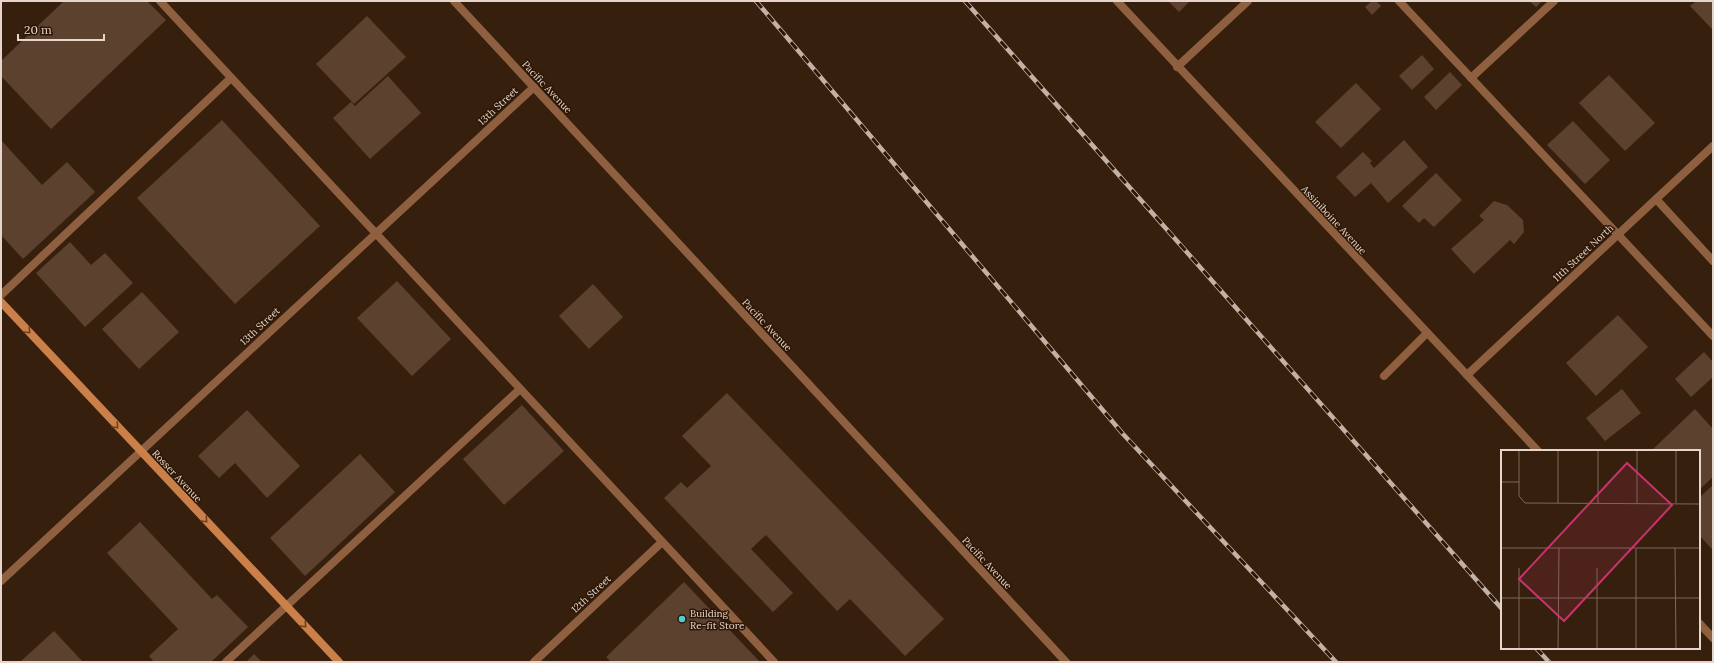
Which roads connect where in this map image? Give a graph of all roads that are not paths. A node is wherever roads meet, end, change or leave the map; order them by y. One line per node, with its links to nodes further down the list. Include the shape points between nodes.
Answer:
1 (160, 1): 8 (street)
2 (454, 1): 10 (street, Pacific Avenue)
3 (1117, 1): 7 (street, Assiniboine Avenue)
4 (1248, 1): 7 (street)
5 (1399, 1): 9 (street)
6 (1554, 1): 9 (street)
7 (1177, 67): 18 (street, Assiniboine Avenue)
8 (231, 78): 13 (street); 16 (street)
9 (1471, 78): 14 (street)
10 (534, 87): 13 (street, 13th Street); 34 (street, Pacific Avenue)
11 (1713, 146): 12 (street, 11th Street North)
12 (1656, 199): 14 (street, 11th Street North); 15 (street)
13 (375, 232): 22 (street); 24 (street, 13th Street)
14 (1617, 235): 19 (street); 20 (street, 11th Street North)
15 (1713, 261)
16 (1, 295)
17 (1, 302): 24 (street, Rosser Avenue, one-way to 24)
18 (1427, 333): 20 (street, Assiniboine Avenue); 21 (street)
19 (1713, 336)
20 (1467, 375): 23 (street, Assiniboine Avenue)
21 (1384, 376)
22 (520, 389): 25 (street); 27 (street)
23 (1537, 450)
24 (140, 452): 26 (street, 13th Street); 27 (street, Rosser Avenue, one-way to 27)
25 (662, 542): 32 (street, 12th Street); 33 (street)
26 (1, 581)
27 (286, 606): 30 (street); 31 (street, Rosser Avenue, one-way to 31)
28 (1700, 624): 29 (street)
29 (1713, 638)
30 (226, 662)
31 (339, 662)
32 (534, 662)
33 (774, 662)
34 (1066, 662)

